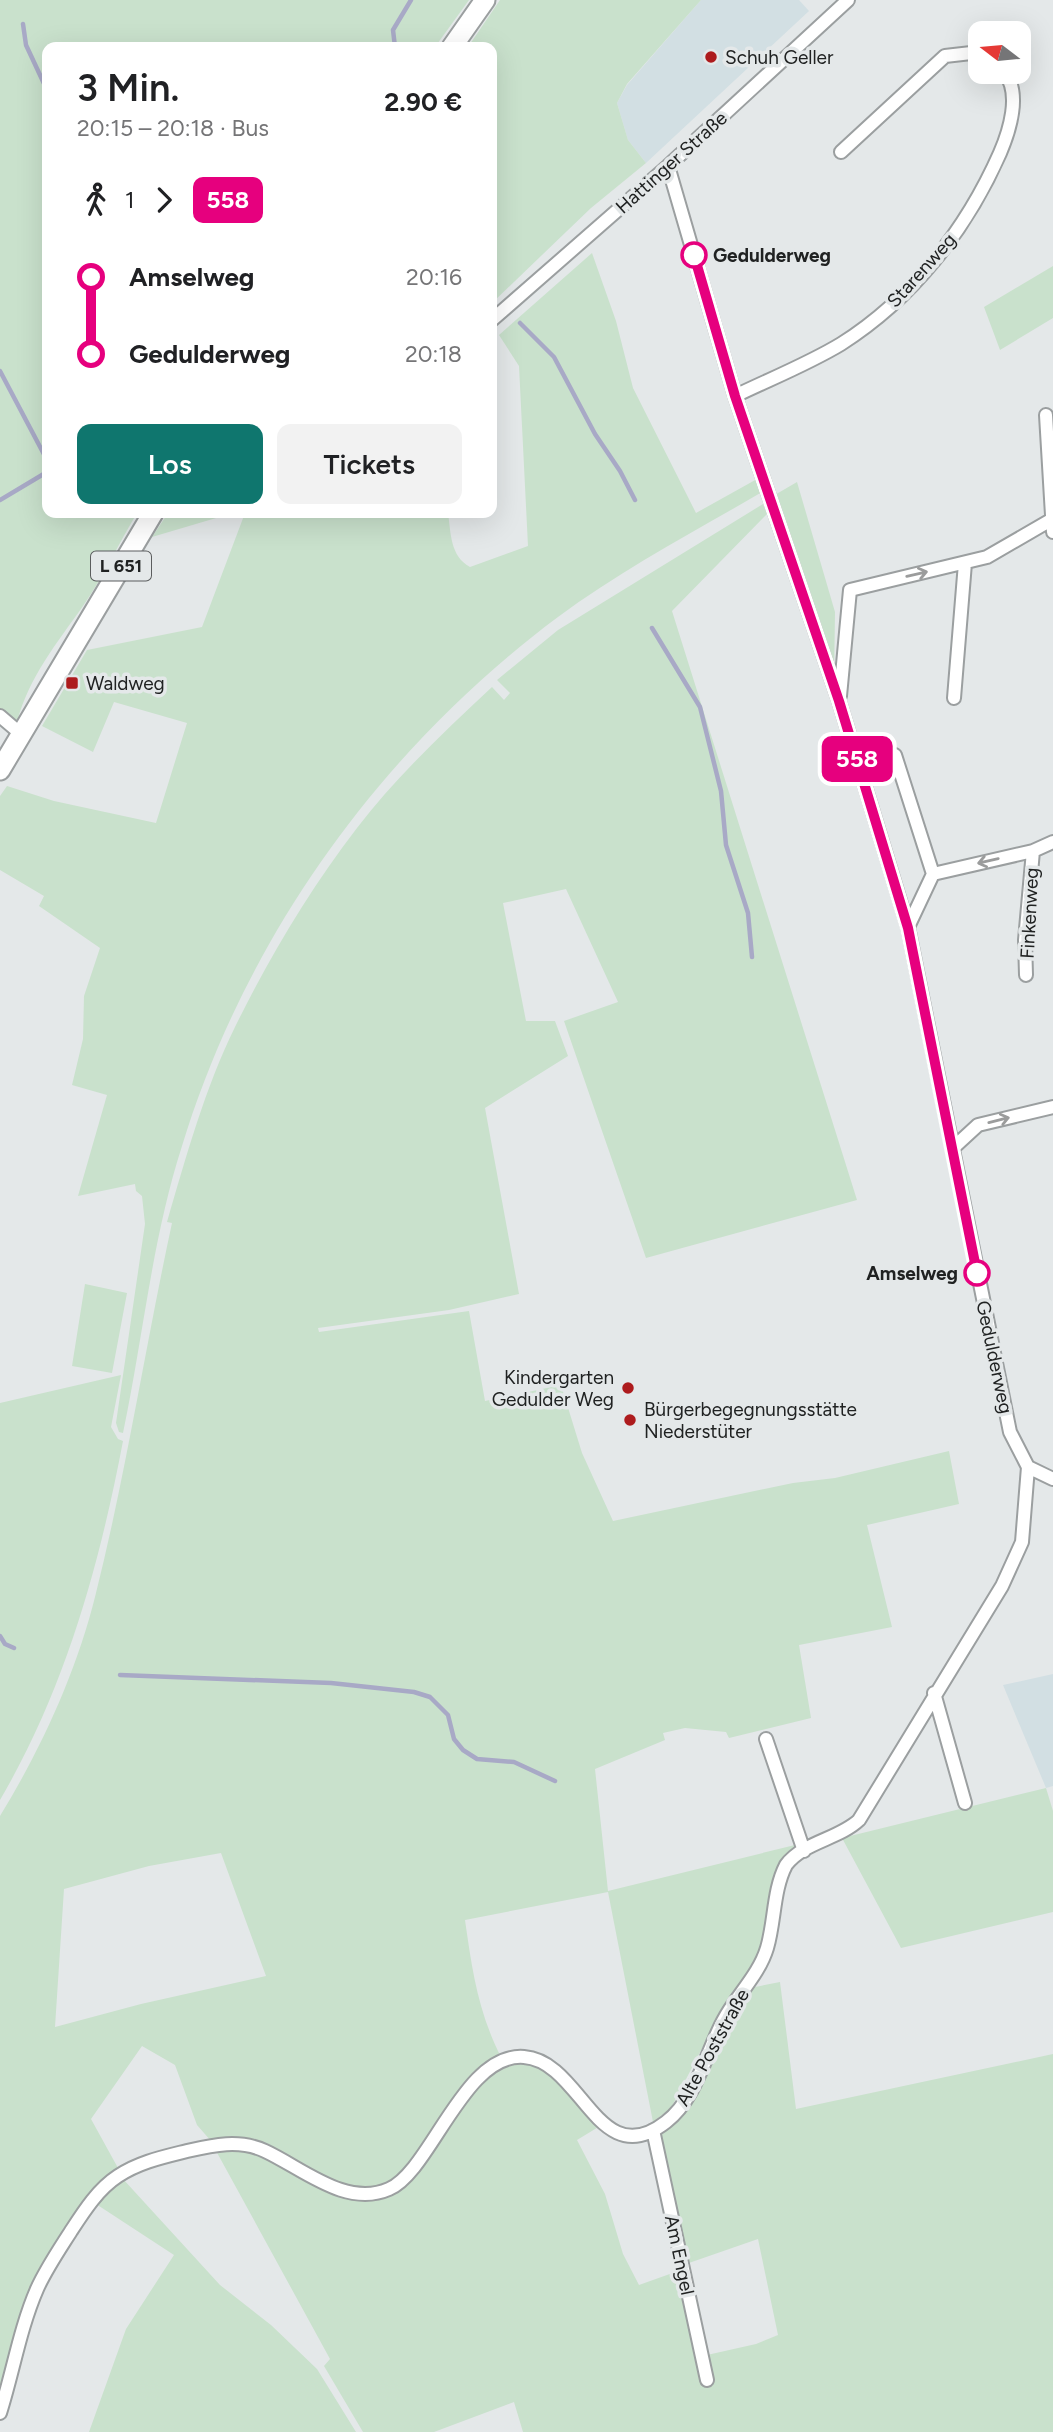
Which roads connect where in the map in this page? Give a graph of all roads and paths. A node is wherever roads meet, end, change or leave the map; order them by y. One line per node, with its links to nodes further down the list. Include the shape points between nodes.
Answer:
1 (485, 0): 3 (main road)
2 (848, 0): 7 (street, Hattinger Straße)
3 (456, 42)
4 (968, 53): 6 (street, via 945,55)
5 (1008, 84): 9 (street, Starenweg, via 1011,128 969,215 943,249 895,303 849,338)
6 (841, 152)
7 (668, 166): 8 (street, Hattinger Straße); 9 (street, Gedulderweg)
8 (497, 316)
9 (735, 396): 15 (street, Gedulderweg)
10 (1046, 415): 12 (street)
11 (150, 518): 17 (main road, L 651)
12 (1052, 526): 13 (street, via 987,558)
13 (965, 563): 14 (street); 15 (street, one-way to 13, via 850,590)
14 (954, 698)
15 (839, 701): 23 (street, Gedulderweg)
16 (0, 716): 17 (street)
17 (21, 734): 19 (main road, L 651)
18 (895, 755): 22 (street)
19 (0, 770)
20 (1053, 842): 21 (street, Finkenweg)
21 (1033, 850): 22 (street, Finkenweg, one-way to 22); 24 (street, Finkenweg)
22 (933, 874): 23 (street)
23 (908, 928): 26 (street, Gedulderweg)
24 (1026, 975)
25 (1053, 1107): 26 (street, one-way to 25, via 978,1125)
26 (953, 1148): 27 (street, Gedulderweg, via 1010,1432)
27 (1028, 1467): 28 (street); 29 (street, Alte Poststraße, via 1022,1542 985,1619)
28 (1053, 1479)
29 (934, 1693): 31 (street); 32 (street, Alte Poststraße, via 859,1820)
30 (766, 1738): 32 (street)
31 (965, 1804)
32 (804, 1851): 33 (street, Alte Poststraße, via 791,1858 783,1872 762,1961 724,2019 684,2102)
33 (653, 2130): 34 (street, Am Engel); 35 (street, via 629,2136 613,2132 552,2066 516,2056 496,2065 456,2104 406,2179 377,2194 338,2189 244,2144 204,2147 138,2166 115,2178 94,2198 45,2272)
34 (707, 2380)
35 (0, 2413)

